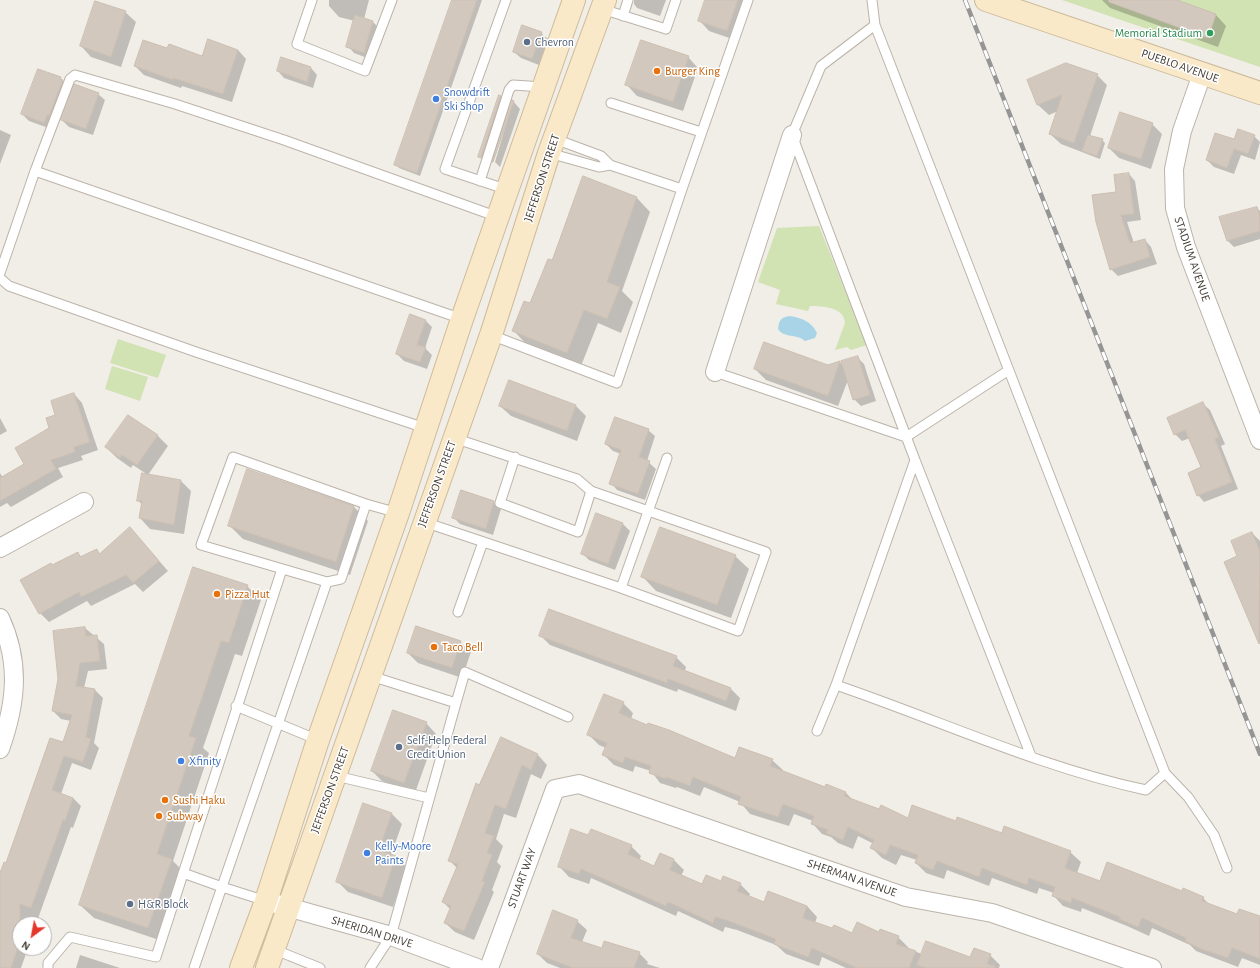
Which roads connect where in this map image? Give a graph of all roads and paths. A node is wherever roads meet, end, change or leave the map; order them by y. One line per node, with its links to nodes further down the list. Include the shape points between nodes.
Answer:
1 (312, 0): 2 (lane, via 297,44 365,71)
2 (392, 0)
3 (506, 0): 23 (lane, via 445,169)
4 (574, 0): 15 (main road, JEFFERSON STREET)
5 (628, 0): 12 (lane)
6 (748, 0): 18 (lane)
7 (872, 0): 13 (lane)
8 (986, 0): 11 (main road, PUEBLO AVENUE)
9 (673, 1): 12 (lane, via 666,29)
10 (603, 5): 12 (lane); 20 (main road, JEFFERSON STREET)
11 (1013, 5): 14 (main road, PUEBLO AVENUE)
12 (623, 16)
13 (875, 25): 19 (lane, via 821,66); 31 (lane)
14 (1202, 74): 16 (main road, PUEBLO AVENUE); 36 (street, STADIUM AVENUE, via 1182,131 1174,169 1175,208 1186,247)
15 (544, 87): 23 (lane, via 514,84 509,90); 25 (main road, JEFFERSON STREET)
16 (1260, 94)
17 (611, 103): 18 (lane)
18 (701, 132): 24 (lane)
19 (792, 135): 32 (street); 34 (lane)
20 (552, 146): 21 (lane, via 599,167); 21 (lane, via 601,156); 30 (main road, JEFFERSON STREET)
21 (610, 165): 24 (lane)
22 (35, 171): 26 (lane, via 70,79 75,75 175,104 284,140); 27 (lane); 29 (lane)
23 (480, 181): 25 (lane)
24 (682, 188): 30 (lane, via 617,383)
25 (508, 190): 26 (main road, JEFFERSON STREET)
26 (498, 217): 29 (main road, JEFFERSON STREET)
27 (0, 273)
28 (0, 278): 33 (lane, via 9,286 196,352)
29 (462, 319): 33 (main road, JEFFERSON STREET)
30 (491, 335): 35 (main road, JEFFERSON STREET)
31 (1009, 370): 34 (lane); 63 (lane)
32 (715, 372): 34 (lane)
33 (425, 428): 44 (main road, JEFFERSON STREET)
34 (906, 437): 39 (lane)
35 (454, 438): 37 (lane); 45 (main road, JEFFERSON STREET)
36 (1260, 440)
37 (515, 457): 40 (lane, via 577,479); 40 (lane, via 500,503 578,532)
38 (667, 458): 43 (lane)
39 (915, 460): 54 (lane); 62 (lane)
40 (591, 491): 43 (lane)
41 (84, 502): 47 (street)
42 (366, 504): 44 (lane); 48 (lane, via 233,457 201,544); 49 (lane, via 341,579)
43 (648, 512): 50 (lane); 50 (lane, via 766,552 738,631)
44 (398, 513): 60 (main road, JEFFERSON STREET)
45 (424, 522): 46 (lane); 53 (main road, JEFFERSON STREET)
46 (483, 542): 50 (lane); 51 (lane)
47 (0, 548)
48 (282, 569): 49 (lane); 56 (lane)
49 (327, 582): 58 (lane)
50 (621, 588)
51 (458, 612)
52 (0, 618): 61 (street, via 13,660 15,692)
53 (369, 675): 55 (lane); 64 (main road, JEFFERSON STREET)
54 (836, 685): 59 (lane); 62 (lane)
55 (456, 703): 57 (lane, via 465,672); 66 (lane)
56 (236, 706): 58 (lane); 68 (lane)
57 (568, 717)
58 (278, 723): 60 (lane); 69 (lane)
59 (817, 731)
60 (318, 740): 70 (main road, JEFFERSON STREET)
61 (0, 749)
62 (1031, 756): 63 (lane, via 1102,780 1146,790)
63 (1165, 774): 67 (lane, via 1188,797 1214,835)
64 (336, 776): 66 (lane); 71 (main road, JEFFERSON STREET)
65 (555, 789): 80 (street, STUART WAY); 81 (street, SHERMAN AVENUE, via 579,784 906,897 992,913)
66 (429, 798): 72 (lane)
67 (1227, 868)
68 (183, 873): 69 (lane); 74 (lane, via 156,957 70,937 48,963)
69 (222, 888): 70 (lane); 75 (lane)
70 (266, 901): 71 (street, SHERIDAN DRIVE); 76 (main road, JEFFERSON STREET)
71 (287, 907): 72 (street, SHERIDAN DRIVE); 73 (main road, JEFFERSON STREET)
72 (391, 936): 78 (lane); 79 (street, SHERIDAN DRIVE)
73 (270, 958): 77 (lane)
74 (48, 968)
75 (194, 968)
76 (241, 968)
77 (320, 968)
78 (370, 968)
79 (477, 968)
80 (489, 968)
81 (1152, 968)

